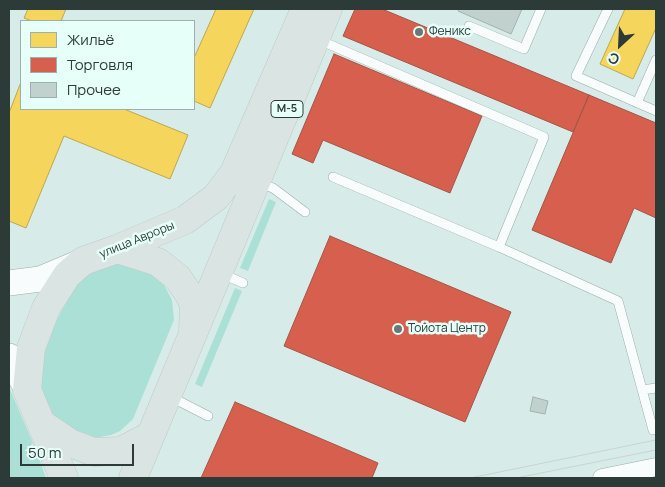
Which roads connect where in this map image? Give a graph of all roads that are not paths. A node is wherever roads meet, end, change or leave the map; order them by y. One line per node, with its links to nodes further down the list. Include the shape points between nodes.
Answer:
1 (305, 9): 14 (main road, улица Авроры / М-5, via 226,186 203,209 185,220)
2 (328, 9): 6 (main road, М-5)
3 (541, 9): 5 (lane, via 524,49)
4 (608, 9): 8 (lane, via 576,76)
5 (469, 26)
6 (316, 39): 11 (main road, М-5); 13 (lane, via 544,137)
7 (656, 60): 8 (lane)
8 (637, 103): 9 (lane)
9 (656, 111)
10 (333, 178): 13 (lane)
11 (257, 182): 12 (lane, via 273,188); 16 (main road, М-5)
12 (305, 212)
13 (498, 248): 23 (lane, via 618,301)
14 (117, 249): 15 (main road, улица Авроры / М-5); 19 (main road, via 153,260 178,278 194,306)
15 (83, 261): 18 (main road, via 40,279); 22 (main road, улица Авроры / М-5, via 55,291 40,321 31,348)
16 (218, 272): 17 (lane); 19 (main road, М-5)
17 (243, 283)
18 (9, 284)
19 (193, 330): 24 (main road, М-5)
20 (9, 356): 22 (main road)
21 (656, 388): 23 (lane)
22 (27, 390): 26 (main road, улица Авроры / М-5)
23 (642, 390): 27 (lane)
24 (167, 394): 25 (lane); 28 (main road, М-5)
25 (208, 416)
26 (42, 424): 28 (main road, via 70,443 94,452 121,451); 30 (main road, улица Авроры / М-5)
27 (653, 430)
28 (150, 436): 31 (main road, М-5)
29 (656, 467): 32 (street)
30 (64, 478)
31 (133, 478)
32 (602, 478)

